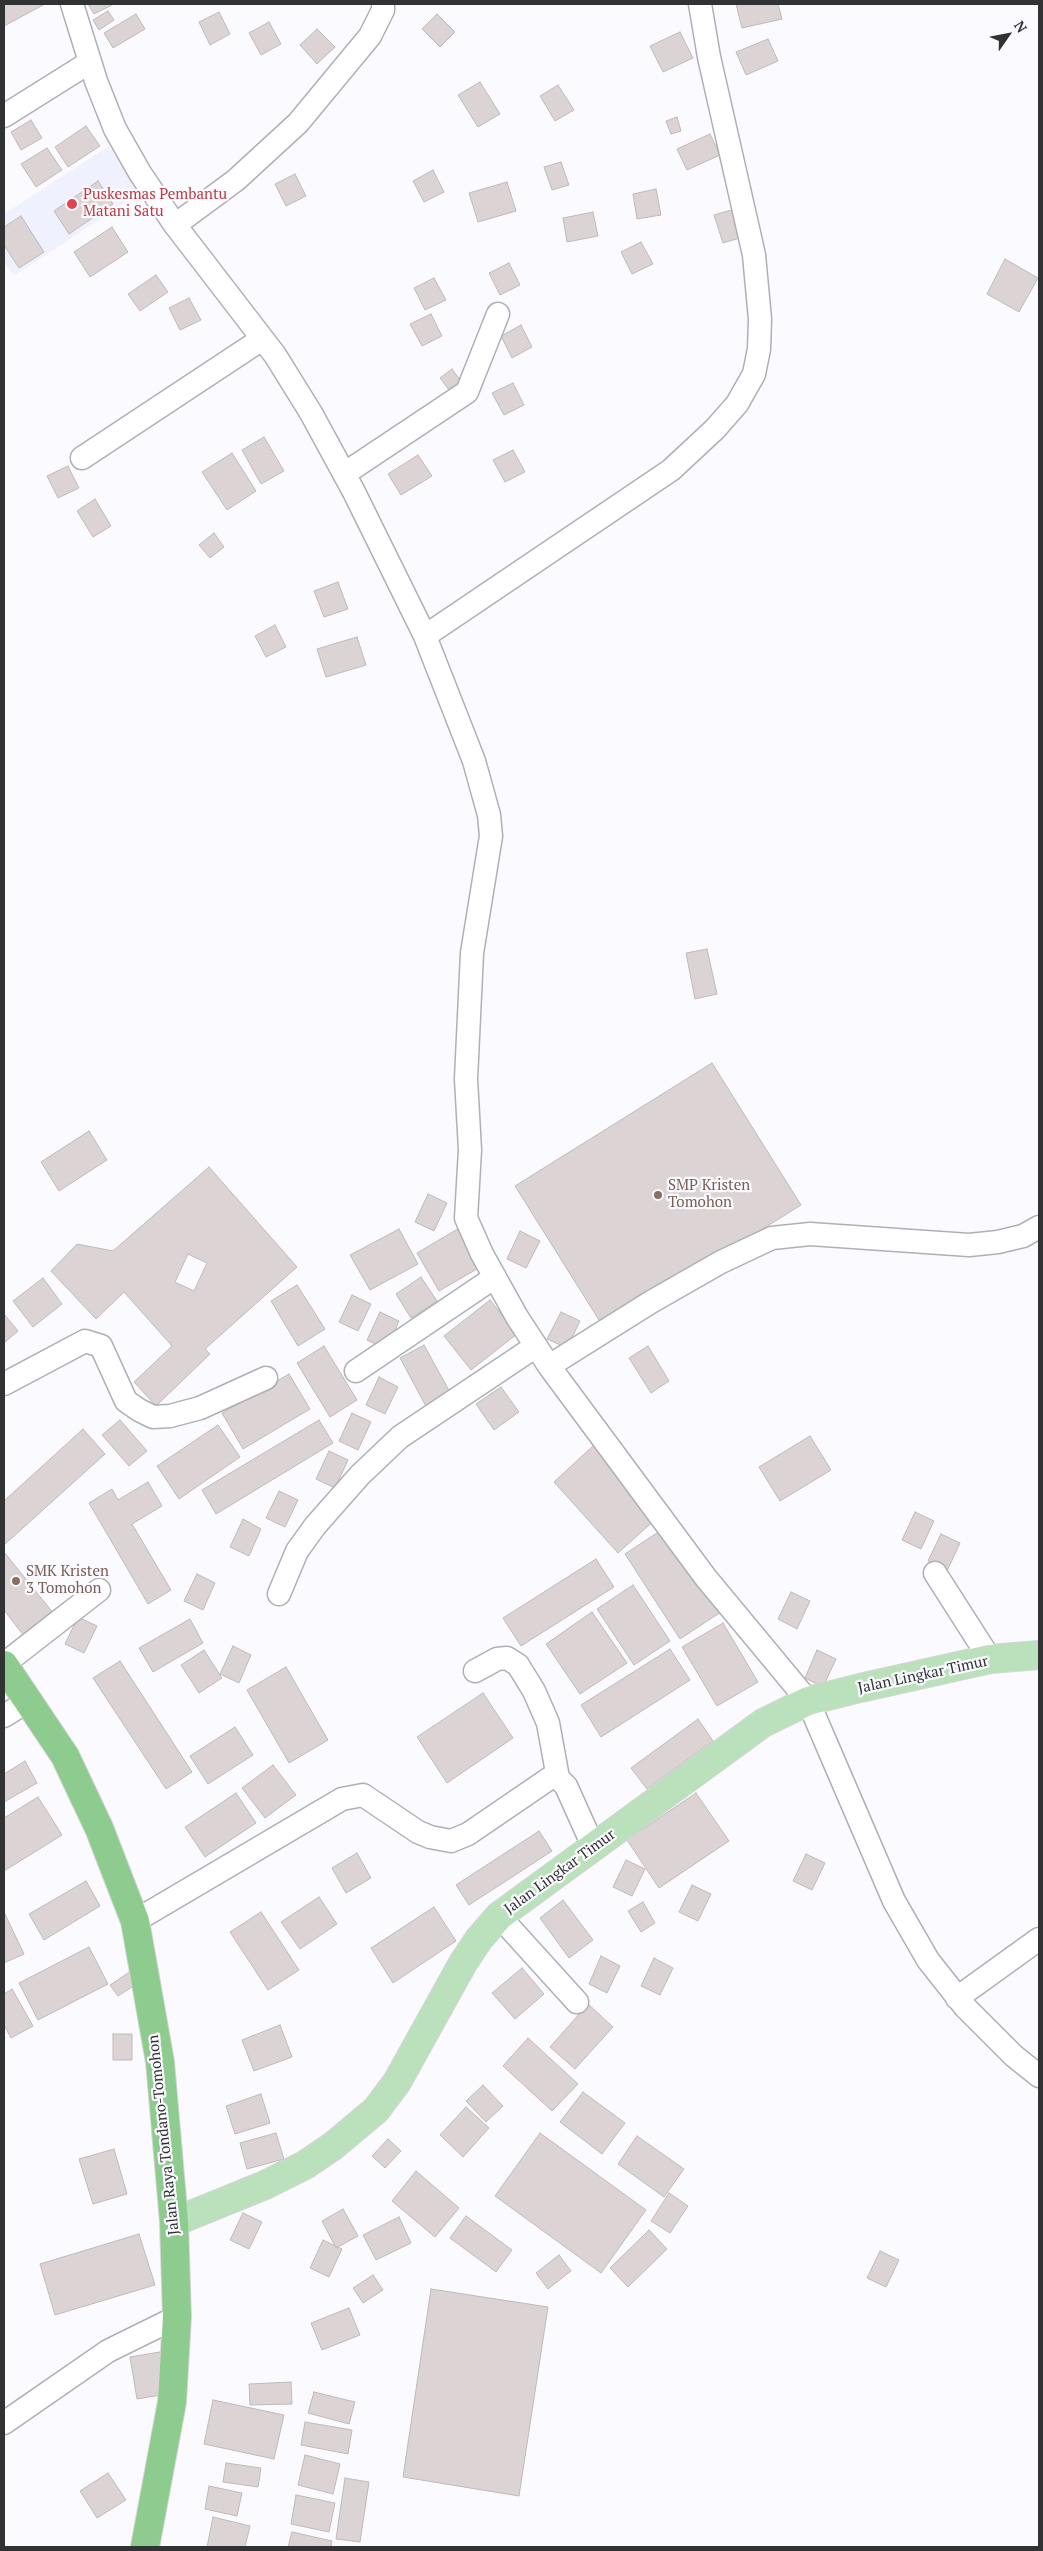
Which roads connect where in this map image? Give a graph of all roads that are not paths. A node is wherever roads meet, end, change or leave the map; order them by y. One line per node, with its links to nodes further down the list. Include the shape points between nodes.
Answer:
1 (72, 4): 4 (street)
2 (383, 4): 6 (street, via 370,36 298,123 236,180)
3 (700, 4): 11 (street, via 754,255 760,319 754,374 737,404 671,470)
4 (90, 62): 5 (street); 6 (street, via 115,129)
5 (4, 116)
6 (175, 225): 8 (street)
7 (498, 314): 10 (street, via 466,392)
8 (262, 339): 9 (street); 10 (street, via 311,413)
9 (82, 458)
10 (344, 474): 11 (street)
11 (425, 636): 13 (street, via 474,762 489,815 489,860 472,952 469,1000 466,1078 470,1150 466,1218)
12 (1039, 1227): 15 (street, via 1023,1236 969,1245 810,1234 772,1238 705,1271)
13 (495, 1277): 14 (street); 16 (street)
14 (536, 1346): 15 (street); 21 (street, via 400,1437 360,1475 297,1551)
15 (549, 1366): 27 (street, via 706,1578)
16 (356, 1371)
17 (266, 1378): 18 (street, via 200,1408 170,1416 154,1416 126,1401 101,1346 85,1341)
18 (4, 1384)
19 (935, 1573): 23 (street)
20 (98, 1590): 24 (street)
21 (279, 1594)
22 (1039, 1655): 23 (main road, Jalan Lingkar Timur)
23 (990, 1659): 27 (main road, Jalan Lingkar Timur)
24 (4, 1664): 26 (highway, Jalan Raya Tondano-Tomohon)
25 (475, 1672): 29 (street, via 497,1659 507,1658 518,1665 548,1723)
26 (28, 1701): 28 (street); 32 (highway, Jalan Raya Tondano-Tomohon, via 65,1756 99,1828)
27 (808, 1701): 30 (main road, Jalan Lingkar Timur, via 763,1723); 34 (street, via 894,1901 928,1960)
28 (4, 1716)
29 (558, 1778): 30 (street, via 570,1794); 32 (street, via 550,1778 468,1834 451,1841 418,1832 363,1795 342,1799)
30 (594, 1846): 31 (main road, Jalan Lingkar Timur)
31 (499, 1916): 35 (street); 37 (main road, Jalan Lingkar Timur, via 464,1963 397,2082 376,2110 305,2165 264,2186)
32 (135, 1921): 37 (highway, Jalan Raya Tondano-Tomohon, via 160,2062)
33 (1039, 1939): 34 (street)
34 (957, 1998): 36 (street, via 1014,2056)
35 (577, 2002)
36 (1039, 2076)
37 (174, 2222): 38 (highway, Jalan Raya Tondano-Tomohon)
38 (177, 2317): 39 (street, via 108,2351); 40 (highway, Jalan Raya Tondano-Tomohon, via 172,2402)
39 (4, 2423)
40 (145, 2547)

